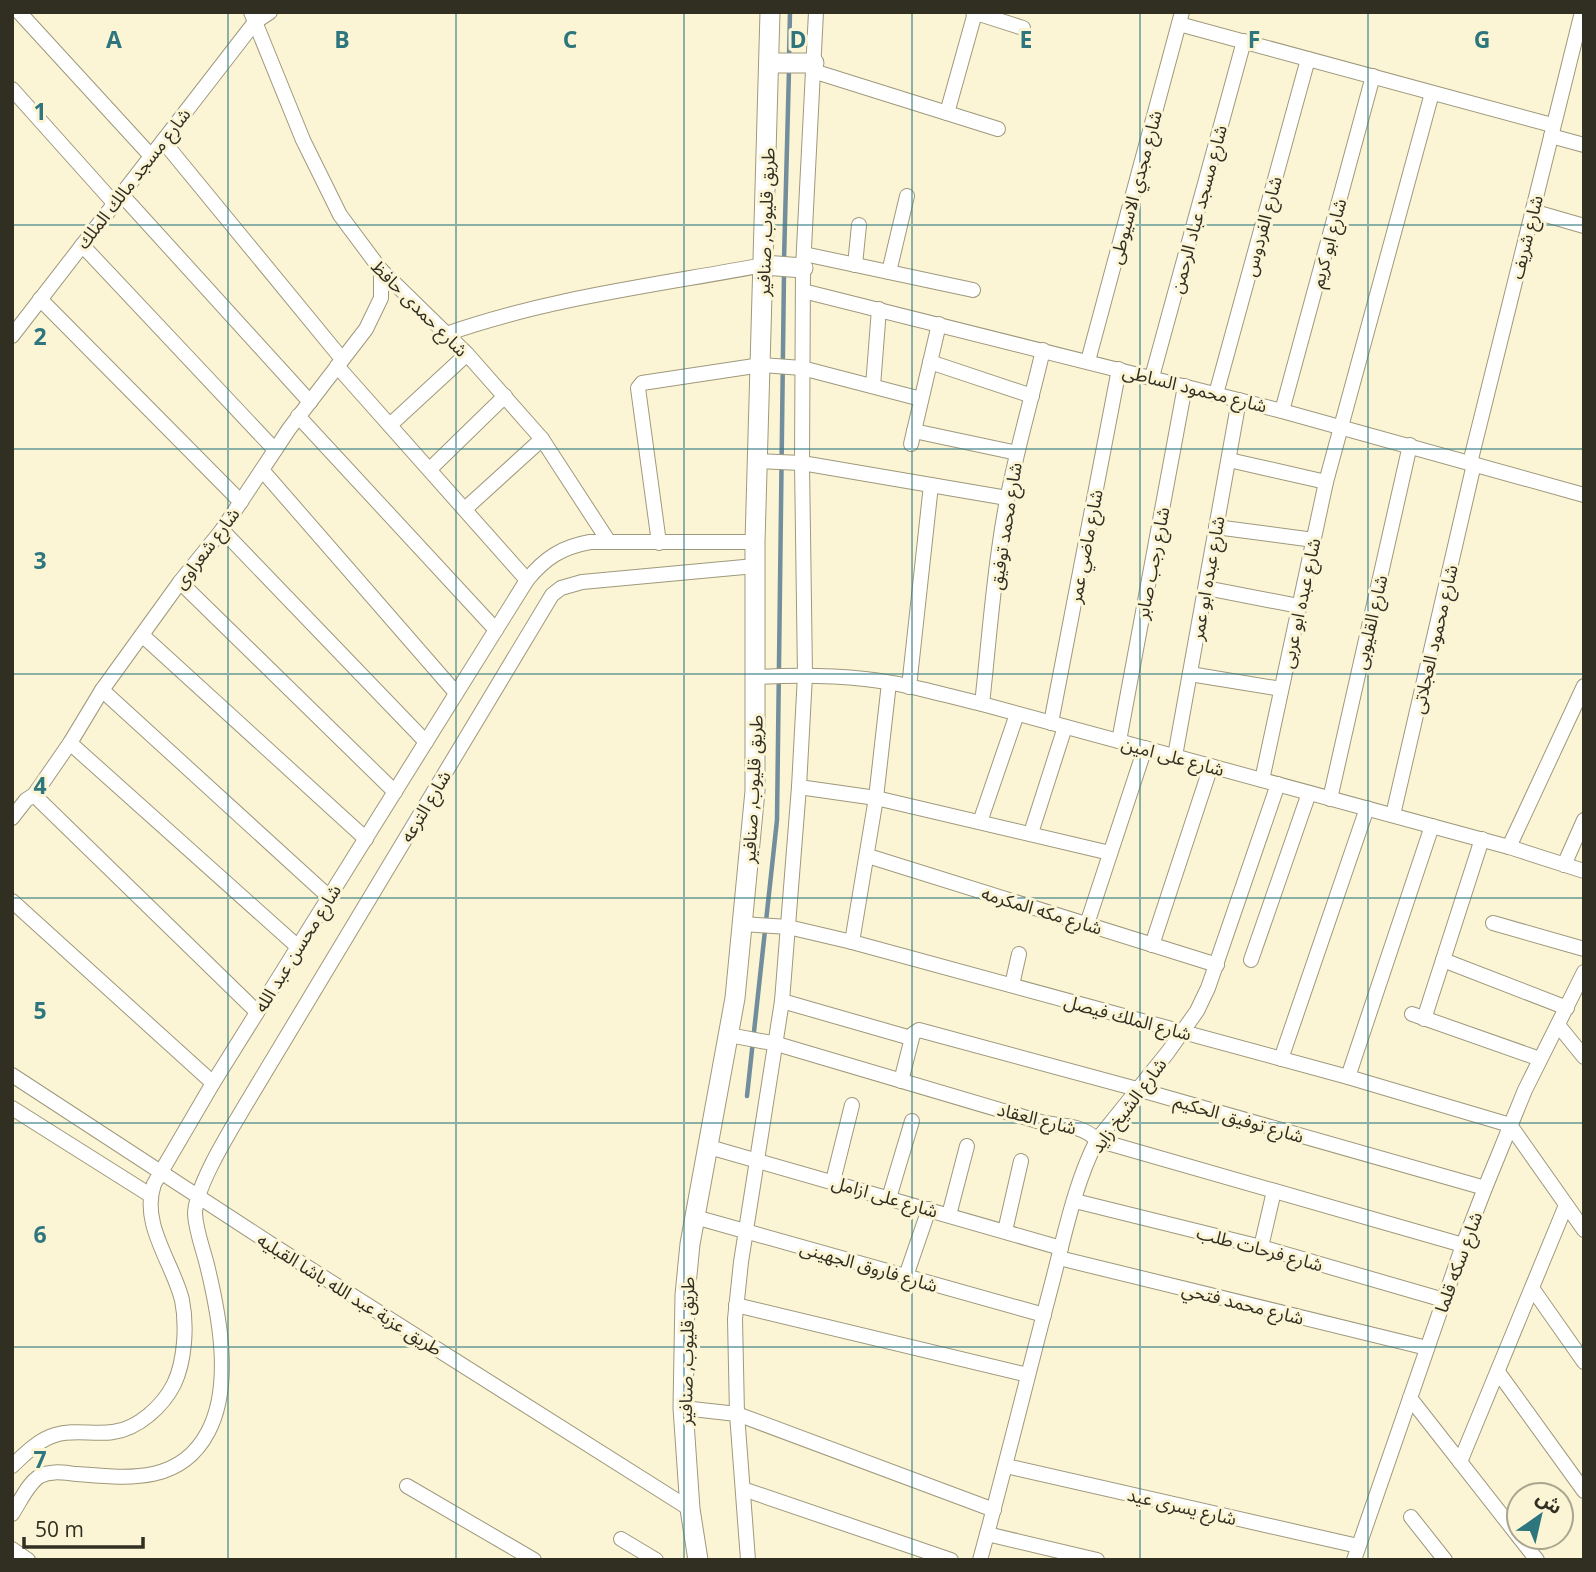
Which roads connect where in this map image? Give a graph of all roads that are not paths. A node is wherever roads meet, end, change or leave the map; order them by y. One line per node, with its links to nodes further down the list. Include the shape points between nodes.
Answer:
1 (19, 12): 22 (street)
2 (270, 12): 7 (street, شارع مسجد مالك الملك)
3 (770, 12): 12 (street, طريق قليوب, صنافير)
4 (816, 12): 13 (street)
5 (1581, 12): 19 (street, شارع شريف)
6 (974, 13): 9 (street); 17 (street)
7 (253, 17): 20 (street, شارع مسجد مالك الملك); 32 (street, شارع حمدى حافظ, via 324,187)
8 (1181, 18): 10 (street); 43 (street, شارع مجدي الاسيوطى)
9 (1023, 28)
10 (1244, 41): 11 (street); 49 (street, شارع مسجد عباد الرحمن)
11 (1308, 59): 14 (street); 52 (street, شارع الفردوس)
12 (769, 62): 13 (street); 30 (street, طريق قليوب, صنافير)
13 (814, 67): 17 (street); 29 (street)
14 (1373, 76): 16 (street); 58 (street, شارع ابو كريم)
15 (12, 89): 24 (street)
16 (1432, 93): 19 (street); 61 (street, شارع عبده ابو عربى)
17 (947, 113): 18 (street)
18 (998, 128)
19 (1552, 131): 21 (street); 25 (street, شارع شريف)
20 (163, 141): 22 (street, شارع مسجد مالك الملك); 45 (street)
21 (1584, 145)
22 (151, 156): 24 (street, شارع مسجد مالك الملك)
23 (906, 196): 33 (street)
24 (117, 199): 28 (street, شارع مسجد مالك الملك); 57 (street)
25 (1532, 211): 27 (street); 69 (street, شارع شريف)
26 (859, 225): 31 (street)
27 (1584, 226)
28 (82, 245): 36 (street, شارع مسجد مالك الملك); 64 (street)
29 (803, 261): 30 (street); 31 (street); 35 (street)
30 (764, 265): 39 (street, via 534,308); 46 (street, طريق قليوب, صنافير)
31 (855, 265): 33 (street)
32 (381, 270): 39 (street, شارع حمدى حافظ); 45 (street, شارع شعراوى, via 381,298 366,329)
33 (889, 272): 34 (street)
34 (973, 290)
35 (803, 291): 37 (street, شارع محمود الساطى); 47 (street)
36 (40, 299): 40 (street, شارع مسجد مالك الملك); 76 (street)
37 (879, 309): 38 (street, شارع محمود الساطى); 50 (street)
38 (939, 324): 41 (street, شارع محمود الساطى); 44 (street)
39 (446, 334): 42 (street, شارع حمدى حافظ)
40 (12, 336)
41 (1043, 350): 43 (street, شارع محمود الساطى); 54 (street, شارع محمد توفيق)
42 (467, 354): 53 (street, شارع حمدى حافظ); 60 (street)
43 (1088, 361): 48 (street, شارع محمود الساطى)
44 (930, 362): 54 (street); 55 (street)
45 (340, 363): 57 (street, شارع شعراوى); 60 (street)
46 (761, 365): 47 (street); 67 (street, طريق قليوب, صنافير); 83 (street, via 643,382 638,388)
47 (802, 368): 50 (street); 68 (street)
48 (1119, 369): 49 (street, شارع محمود الساطى); 102 (street, شارع ماضي عمر)
49 (1152, 377): 51 (street, شارع محمود الساطى)
50 (873, 386): 55 (street)
51 (1185, 386): 52 (street, شارع محمود الساطى); 103 (street, شارع رجب صابر)
52 (1216, 394): 56 (street, شارع محمود الساطى)
53 (505, 396): 62 (street, شارع حمدى حافظ); 71 (street)
54 (1032, 396): 65 (street, شارع محمد توفيق)
55 (921, 399): 65 (street, via 913,437)
56 (1239, 400): 58 (street, شارع محمود الساطى); 66 (street, شارع عبده ابو عمر)
57 (310, 402): 59 (street, شارع شعراوى)
58 (1282, 411): 61 (street, شارع محمود الساطى)
59 (298, 416): 64 (street, شارع شعراوى); 89 (street)
60 (390, 425): 71 (street)
61 (1342, 426): 63 (street, شارع محمود الساطى); 72 (street, شارع عبده ابو عربى)
62 (542, 439): 77 (street); 81 (street, شارع حمدى حافظ)
63 (1410, 445): 69 (street, شارع محمود الساطى); 116 (street, شارع القليوبى)
64 (275, 450): 70 (street, شارع شعراوى)
65 (1017, 453): 75 (street, شارع محمد توفيق)
66 (1228, 460): 72 (street); 78 (street, شارع عبده ابو عمر)
67 (758, 461): 68 (street); 82 (street, طريق قليوب, صنافير)
68 (802, 463): 73 (street); 92 (street)
69 (1472, 463): 74 (street, شارع محمود الساطى); 119 (street, شارع محمود العجلاتى)
70 (262, 470): 76 (street, شارع شعراوى); 99 (street)
71 (430, 470): 77 (street)
72 (1326, 482): 80 (street, شارع عبده ابو عربى)
73 (931, 485): 75 (street); 96 (street)
74 (1584, 495)
75 (1007, 498): 100 (street, شارع محمد توفيق)
76 (241, 502): 79 (street, شارع شعراوى)
77 (465, 509): 85 (street)
78 (1216, 527): 80 (street); 87 (street, شارع عبده ابو عمر)
79 (222, 530): 86 (street, شارع شعراوى); 104 (street)
80 (1314, 540): 88 (street, شارع عبده ابو عربى)
81 (609, 542): 83 (street, شارع محسن عبد الله); 85 (street, شارع محسن عبد الله, via 554,553)
82 (755, 542): 83 (street, شارع محسن عبد الله); 84 (street, طريق قليوب, صنافير)
83 (659, 543)
84 (755, 566): 93 (street, طريق قليوب, صنافير); 177 (street, شارع الترعه, via 582,582 552,595 223,1143)
85 (527, 580): 89 (street, شارع محسن عبد الله)
86 (180, 583): 90 (street, شارع شعراوى); 112 (street)
87 (1206, 588): 88 (street); 91 (street, شارع عبده ابو عمر)
88 (1299, 606): 97 (street, شارع عبده ابو عربى)
89 (496, 630): 99 (street, شارع محسن عبد الله)
90 (142, 635): 98 (street, شارع شعراوى); 124 (street)
91 (1190, 674): 97 (street); 107 (street, شارع عبده ابو عمر)
92 (805, 675): 93 (street, شارع على امين); 94 (street, شارع على امين); 111 (street)
93 (756, 677): 134 (street, طريق قليوب, صنافير, via 755,791)
94 (889, 683): 96 (street, شارع على امين); 115 (street)
95 (1584, 685): 126 (street)
96 (909, 687): 100 (street, شارع على امين)
97 (1281, 689): 109 (street, شارع عبده ابو عربى)
98 (102, 690): 105 (street, شارع شعراوى); 131 (street)
99 (456, 693): 104 (street, شارع محسن عبد الله)
100 (982, 704): 101 (street, شارع على امين)
101 (1017, 714): 102 (street, شارع على امين); 121 (street)
102 (1058, 725): 103 (street, شارع على امين); 123 (street, شارع ماضي عمر)
103 (1119, 741): 106 (street, شارع على امين)
104 (426, 742): 112 (street, شارع محسن عبد الله)
105 (70, 743): 114 (street, شارع شعراوى); 139 (street)
106 (1145, 748): 107 (street, شارع على امين); 127 (street)
107 (1175, 756): 108 (street, شارع على امين)
108 (1211, 766): 109 (street, شارع على امين); 138 (street)
109 (1262, 780): 110 (street, شارع على امين)
110 (1278, 784): 113 (street, شارع على امين); 144 (street, شارع الشيخ زايد)
111 (799, 787): 115 (street); 136 (street)
112 (395, 792): 124 (street, شارع محسن عبد الله)
113 (1309, 793): 116 (street, شارع على امين); 142 (street)
114 (34, 795): 117 (street, شارع شعراوى); 149 (street)
115 (876, 798): 121 (street); 128 (street)
116 (1330, 799): 118 (street, شارع على امين)
117 (15, 807)
118 (1367, 808): 119 (street, شارع على امين); 156 (street)
119 (1393, 815): 122 (street, شارع على امين)
120 (1584, 820): 129 (street)
121 (980, 822): 123 (street)
122 (1432, 826): 125 (street, شارع على امين); 159 (street)
123 (1031, 833): 127 (street)
124 (366, 839): 131 (street, شارع محسن عبد الله)
125 (1482, 839): 126 (street, شارع على امين); 143 (street)
126 (1509, 846): 129 (street, شارع على امين)
127 (1110, 853): 135 (street)
128 (867, 856): 135 (street, شارع مكه المكرمه); 137 (street)
129 (1564, 865): 130 (street, شارع على امين)
130 (1584, 872)
131 (329, 897): 139 (street, شارع محسن عبد الله)
132 (12, 901): 161 (street)
133 (1493, 923): 140 (street)
134 (743, 924): 136 (street, شارع الملك فيصل); 152 (street, طريق قليوب, صنافير)
135 (1087, 924): 138 (street, شارع مكه المكرمه)
136 (788, 927): 137 (street, شارع الملك فيصل); 147 (street)
137 (852, 942): 146 (street, شارع الملك فيصل)
138 (1152, 944): 144 (street, شارع مكه المكرمه)
139 (298, 947): 149 (street, شارع محسن عبد الله)
140 (1584, 948)
141 (1019, 954): 146 (street)
142 (1251, 960)
143 (1443, 960): 148 (street); 157 (street, via 1418,1016)
144 (1217, 965): 151 (street, شارع الشيخ زايد)
145 (1584, 972): 148 (street, شارع سكه قلما)
146 (1012, 985): 151 (street, شارع الملك فيصل)
147 (782, 1001): 153 (street, شارع توفيق الحكيم); 154 (street)
148 (1567, 1008): 150 (street, شارع سكه قلما)
149 (257, 1012): 161 (street, شارع محسن عبد الله)
150 (1558, 1025): 155 (street); 157 (street, شارع سكه قلما)
151 (1183, 1031): 156 (street, شارع الملك فيصل); 162 (street, شارع الشيخ زايد)
152 (729, 1035): 154 (street, شارع العقاد); 169 (street, طريق قليوب, صنافير)
153 (912, 1036): 160 (street); 162 (street, شارع توفيق الحكيم, via 919,1030)
154 (777, 1044): 160 (street, شارع العقاد); 170 (street)
155 (1584, 1057)
156 (1281, 1059): 159 (street, شارع الملك فيصل)
157 (1540, 1059): 166 (street, شارع سكه قلما)
158 (12, 1075): 172 (street, طريق عزبة عبد الله باشا القبليه)
159 (1348, 1077): 166 (street, شارع الملك فيصل)
160 (901, 1081): 167 (street, شارع العقاد, via 1044,1123 1076,1127)
161 (213, 1083): 172 (street, شارع محسن عبد الله)
162 (1137, 1089): 167 (street, شارع الشيخ زايد); 174 (street, شارع توفيق الحكيم)
163 (852, 1105): 173 (street)
164 (12, 1108): 176 (street)
165 (912, 1121): 178 (street)
166 (1510, 1125): 174 (street, شارع سكه قلما); 180 (street)
167 (1097, 1140): 175 (street, شارع العقاد); 179 (street, شارع الشيخ زايد)
168 (967, 1146): 182 (street)
169 (709, 1147): 170 (street, شارع على ازامل); 183 (street, طريق قليوب, صنافير)
170 (758, 1160): 173 (street, شارع على ازامل); 185 (street)
171 (1021, 1161): 186 (street)
172 (160, 1171): 176 (street, شارع محسن عبد الله); 177 (street, طريق عزبة عبد الله باشا القبليه)
173 (833, 1181): 178 (street, شارع على ازامل)
174 (1485, 1188): 187 (street, شارع سكه قلما)
175 (1274, 1191): 187 (street, شارع العقاد); 188 (street)
176 (150, 1195): 203 (street, via 159,1243 184,1315 181,1362 174,1385 140,1422 115,1432 58,1434 44,1439)
177 (199, 1198): 209 (street, طريق عزبة عبد الله باشا القبليه); 211 (street, via 197,1228 220,1322 219,1390 208,1432 194,1451 153,1476 41,1475)
178 (889, 1198): 181 (street, شارع على ازامل)
179 (1075, 1201): 188 (street, شارع فرحات طلب); 189 (street, شارع الشيخ زايد)
180 (1566, 1205): 184 (street); 191 (street)
181 (929, 1209): 182 (street, شارع على ازامل); 190 (street)
182 (949, 1215): 186 (street, شارع على ازامل)
183 (695, 1217): 185 (street, شارع فاروق الجهينى); 200 (street, طريق قليوب, صنافير, via 685,1295)
184 (1584, 1230)
185 (746, 1231): 190 (street, شارع فاروق الجهينى); 193 (street)
186 (1005, 1231): 189 (street, شارع على ازامل)
187 (1463, 1245): 192 (street, شارع سكه قلما)
188 (1261, 1247): 192 (street, شارع فرحات طلب)
189 (1060, 1253): 194 (street, شارع الشيخ زايد); 195 (street, شارع محمد فتحي)
190 (906, 1276): 194 (street, شارع فاروق الجهينى)
191 (1532, 1288): 196 (street); 197 (street)
192 (1444, 1300): 195 (street, شارع سكه قلما)
193 (736, 1305): 198 (street); 201 (street)
194 (1044, 1315): 198 (street, شارع الشيخ زايد)
195 (1427, 1348): 199 (street, شارع سكه قلما)
196 (1584, 1362)
197 (1498, 1372): 202 (street); 205 (street)
198 (1028, 1375): 204 (street, شارع الشيخ زايد)
199 (1410, 1398): 202 (street); 217 (street, شارع سكه قلما)
200 (684, 1408): 201 (street); 209 (street, طريق قليوب, صنافير)
201 (737, 1414): 207 (street); 210 (street)
202 (1461, 1462): 213 (street)
203 (12, 1466)
204 (1006, 1466): 210 (street, شارع الشيخ زايد); 217 (street, شارع يسرى عيد)
205 (1579, 1473): 208 (street)
206 (407, 1486): 218 (street)
207 (743, 1489): 222 (street); 223 (street)
208 (1584, 1491)
209 (690, 1509): 221 (street, طريق قليوب, صنافير)
210 (994, 1510): 214 (street, شارع الشيخ زايد)
211 (12, 1514)
212 (1411, 1517): 226 (street)
213 (1505, 1519)
214 (987, 1534): 224 (street, شارع الشيخ زايد); 225 (street)
215 (621, 1539): 220 (street)
216 (12, 1549): 219 (street)
217 (1356, 1553)
218 (524, 1557)
219 (27, 1560)
220 (656, 1560)
221 (698, 1560)
222 (748, 1560)
223 (951, 1560)
224 (980, 1560)
225 (1097, 1560)
226 (1445, 1560)

